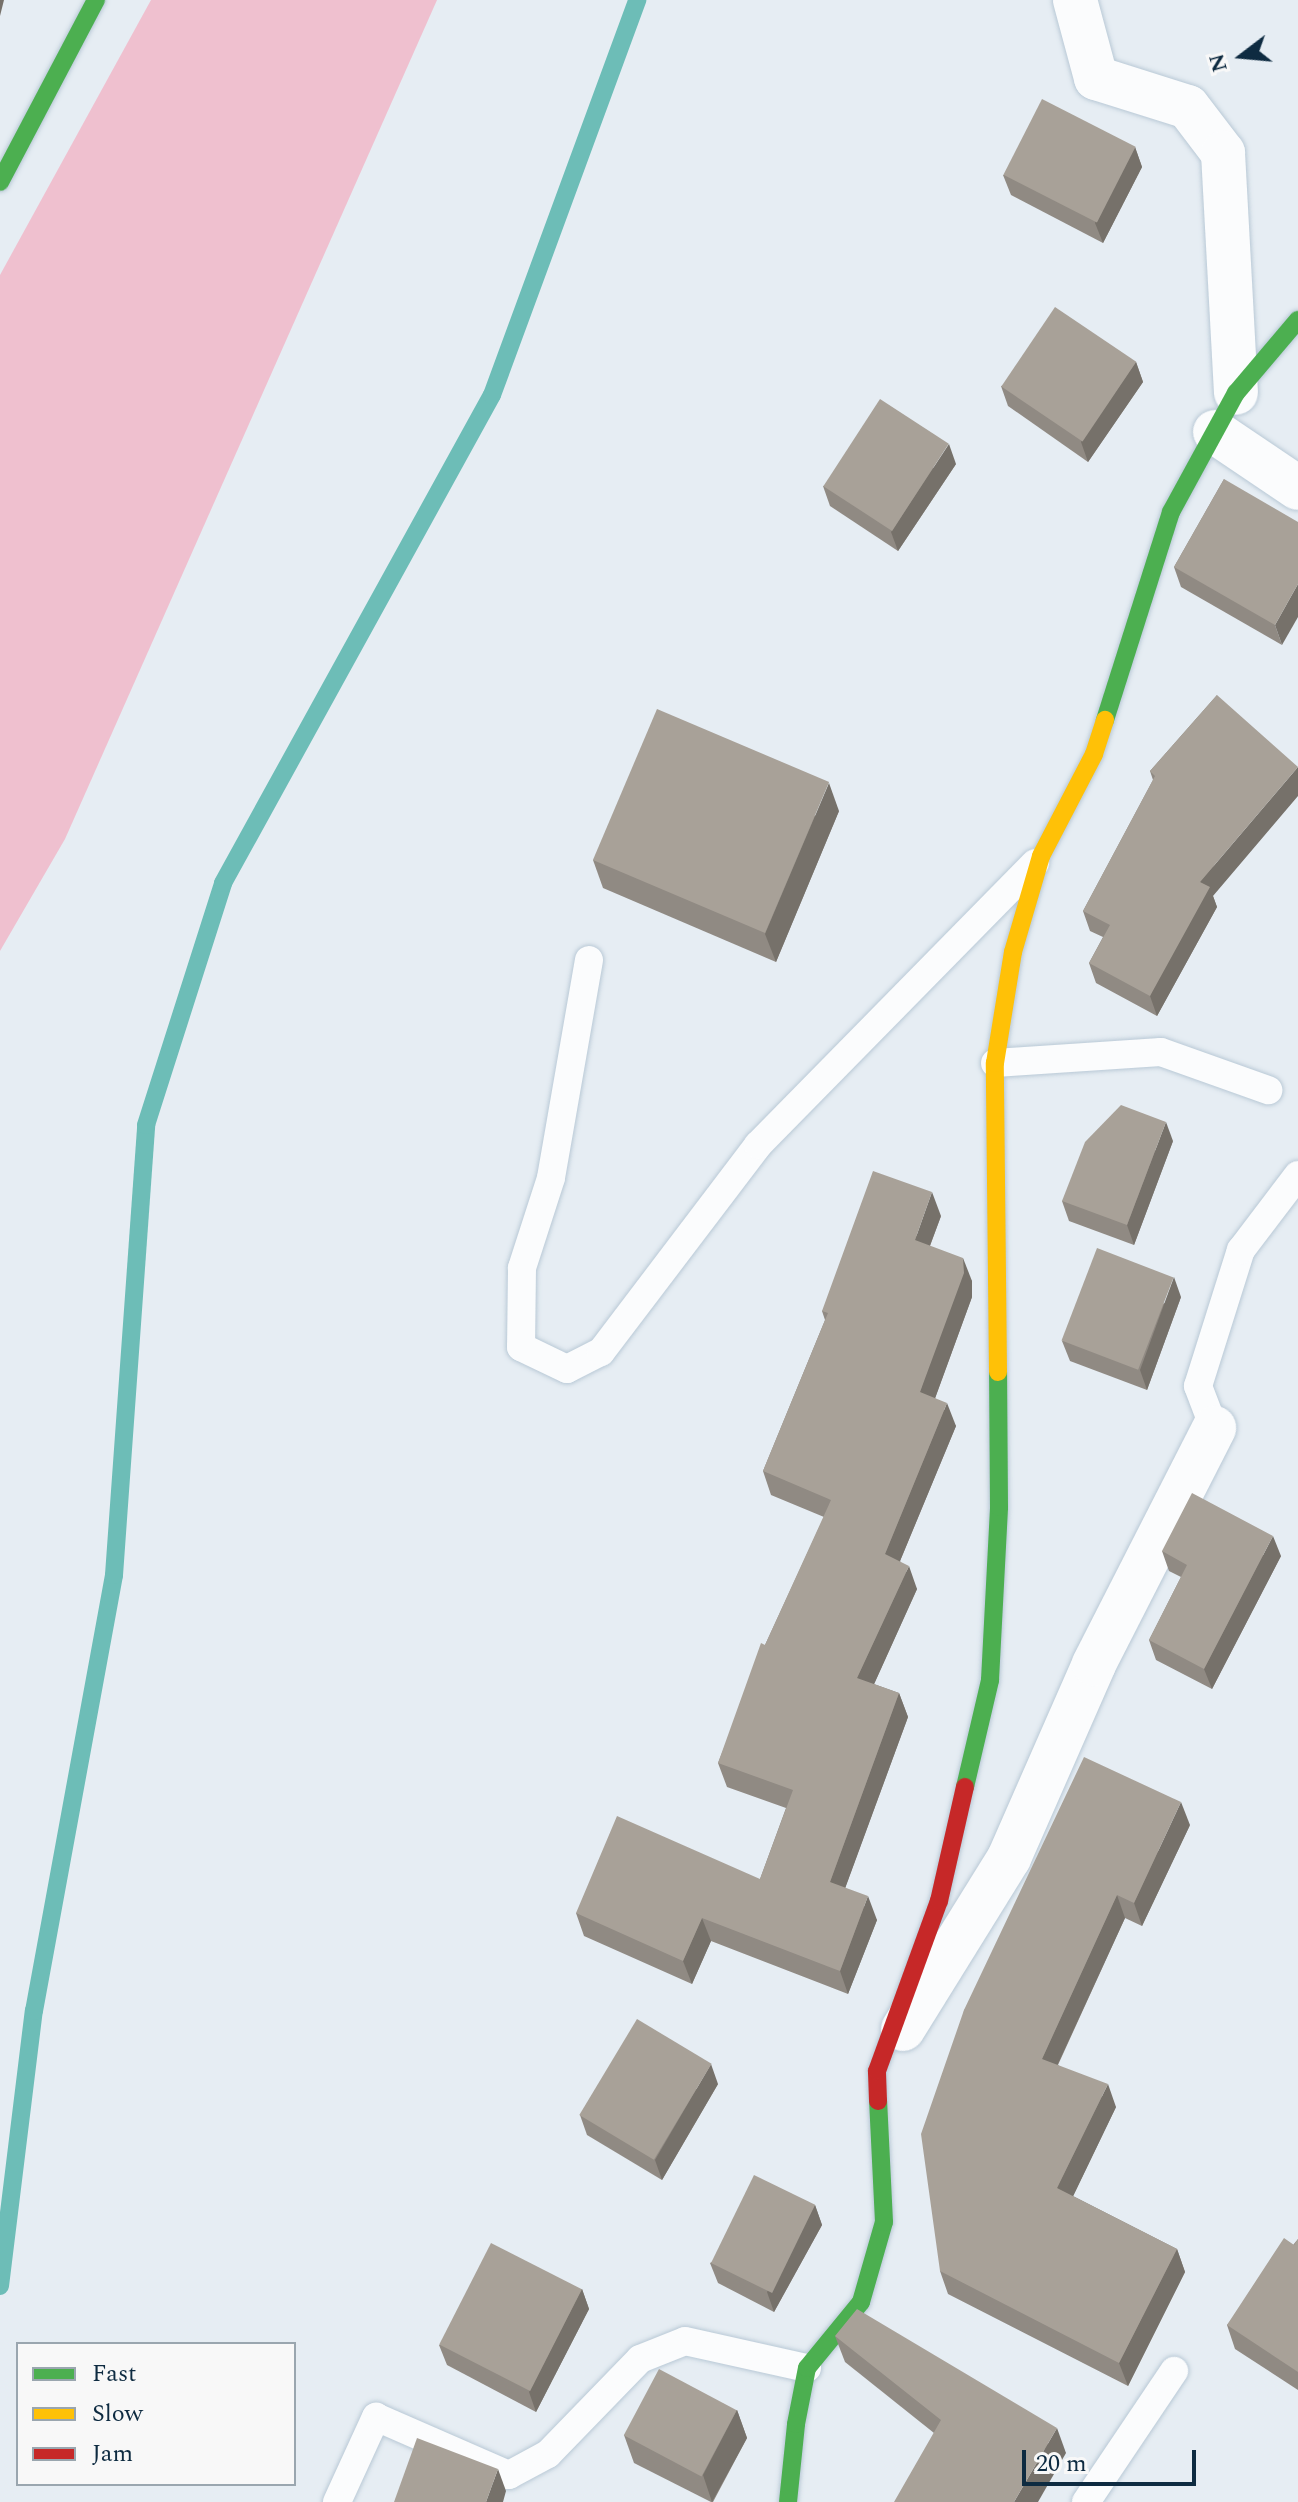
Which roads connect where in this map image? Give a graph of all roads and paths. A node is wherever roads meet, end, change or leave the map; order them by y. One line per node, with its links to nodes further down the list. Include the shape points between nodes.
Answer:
1 (96, 0): 3 (street)
2 (1075, 0): 5 (street, via 1096,78 1188,107 1223,153)
3 (0, 182)
4 (1298, 320): 5 (street)
5 (1236, 393): 6 (street)
6 (1215, 432): 7 (street); 8 (street, via 1171,512 1094,754)
7 (1298, 488)
8 (1041, 856): 9 (lane, via 758,1145 601,1352 567,1369 521,1347 522,1268 551,1178); 10 (street, via 1013,952)
9 (589, 960)
10 (995, 1063): 11 (lane, via 1161,1052); 14 (street, via 999,1507 990,1680 939,1901)
11 (1268, 1090)
12 (1298, 1175): 13 (lane, via 1241,1250 1198,1386)
13 (1214, 1428): 14 (street, via 1094,1664 1009,1858)
14 (877, 2071): 15 (street, via 884,2222 861,2302)
15 (807, 2368): 17 (lane, via 685,2341 640,2359 548,2454 509,2475 376,2417); 18 (street)
16 (1174, 2371): 19 (lane)
17 (337, 2502)
18 (788, 2502)
19 (1086, 2502)

